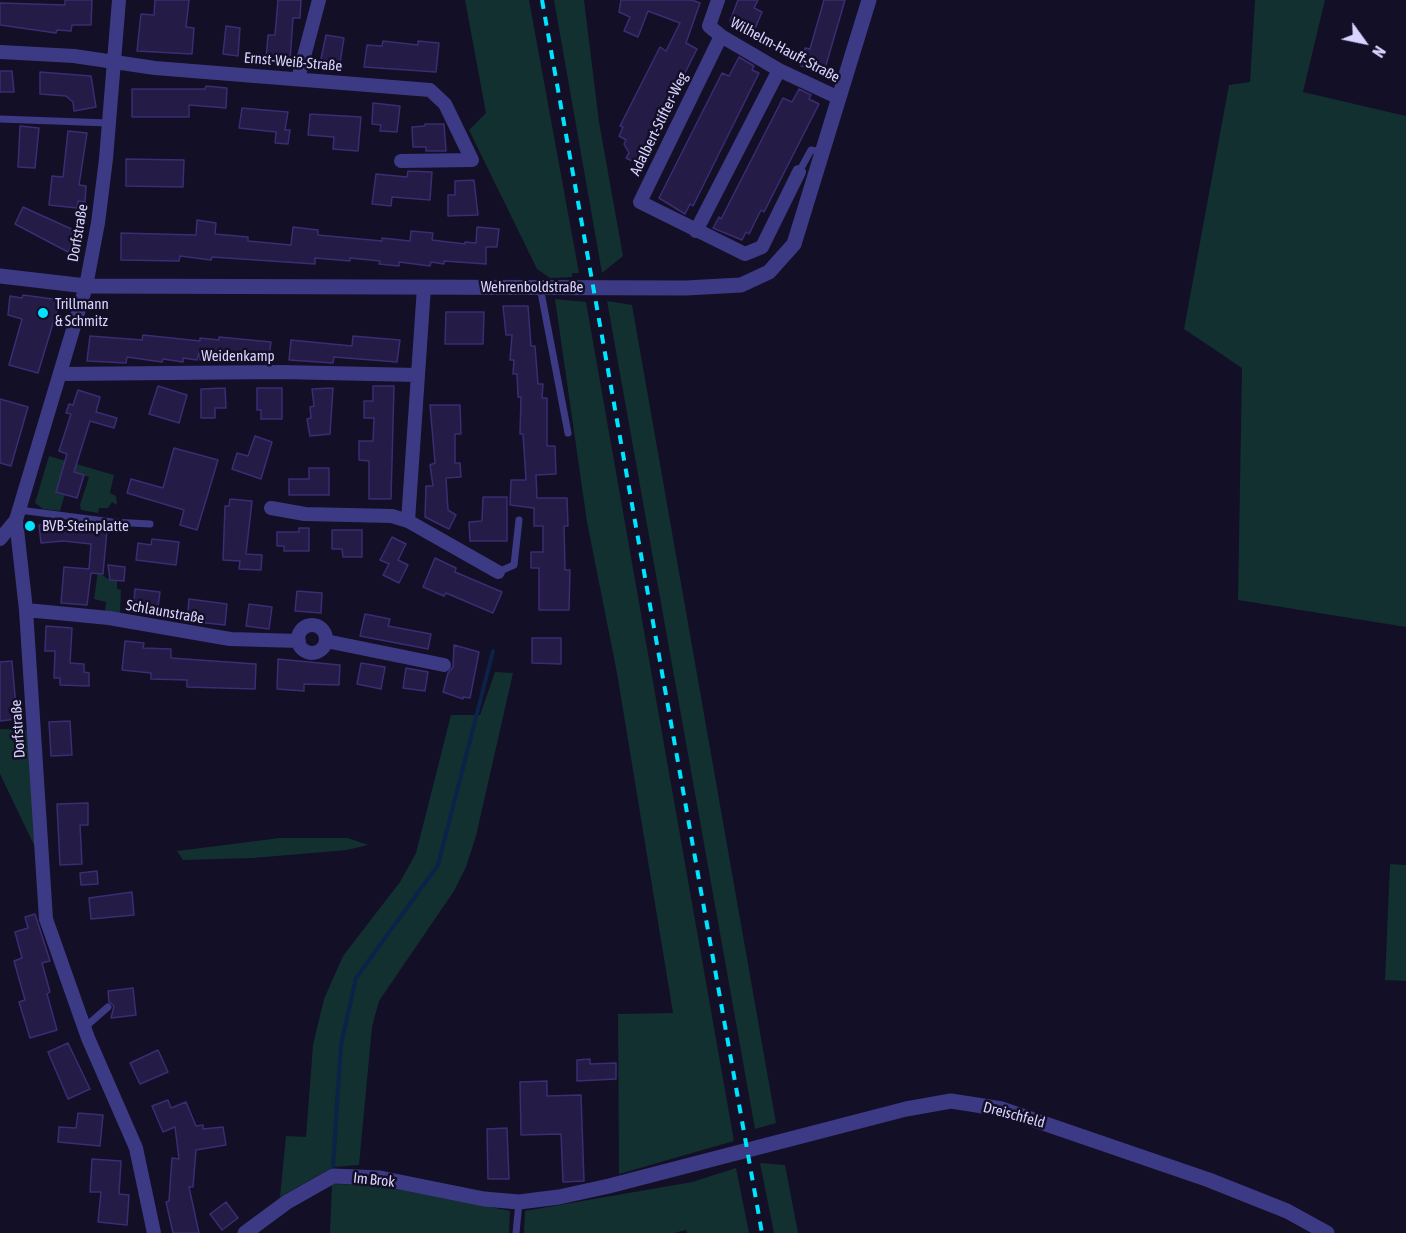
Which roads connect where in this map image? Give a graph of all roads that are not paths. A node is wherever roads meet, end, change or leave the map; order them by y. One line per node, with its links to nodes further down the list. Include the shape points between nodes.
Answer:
1 (119, 0): 7 (street, Dorfstraße)
2 (319, 0): 9 (street)
3 (718, 0): 5 (street, Wilhelm-Hauff-Straße, via 709,26)
4 (869, 0): 10 (street, Wehrenboldstraße)
5 (721, 36): 8 (street, Wilhelm-Hauff-Straße); 16 (street, Adalbert-Stifter-Weg, via 640,202)
6 (0, 52): 7 (street, Ernst-Weiß-Straße)
7 (113, 62): 9 (street, Ernst-Weiß-Straße); 12 (street, Dorfstraße)
8 (779, 70): 10 (street, Wilhelm-Hauff-Straße); 16 (street)
9 (298, 79): 14 (street, Ernst-Weiß-Straße, via 430,90 445,104 472,160)
10 (839, 98): 13 (street, Wehrenboldstraße)
11 (0, 119): 12 (lane)
12 (108, 123): 18 (street, Dorfstraße, via 98,223)
13 (823, 152): 15 (lane, via 811,150); 20 (street, Wehrenboldstraße, via 794,244 779,263 758,279 726,287)
14 (401, 161)
15 (799, 172): 16 (street, Adalbert-Stifter-Weg, via 762,247 744,254)
16 (696, 231)
17 (0, 276): 18 (street, Wehrenboldstraße)
18 (86, 286): 19 (street, Wehrenboldstraße); 21 (street, Dorfstraße)
19 (424, 287): 20 (street, Wehrenboldstraße); 22 (street)
20 (540, 288): 23 (lane)
21 (60, 374): 22 (street, Weidenkamp); 25 (street, Dorfstraße)
22 (417, 375): 27 (street)
23 (568, 433)
24 (272, 508): 27 (street, via 305,514 392,516)
25 (18, 515): 28 (lane); 29 (street); 31 (street, Dorfstraße)
26 (519, 520): 30 (lane, via 514,565)
27 (408, 521): 30 (street)
28 (150, 524)
29 (0, 539)
30 (498, 572)
31 (26, 610): 32 (street, Schlaunstraße, via 109,618 230,639); 36 (street, Dorfstraße, via 46,919)
32 (298, 641): 33 (street, Schlaunstraße, via 311,653 321,650); 33 (street, Schlaunstraße, via 302,629 313,625 323,630)
33 (326, 641): 34 (street, Schlaunstraße)
34 (444, 665)
35 (108, 1007): 36 (lane)
36 (84, 1028): 39 (street, Dorfstraße, via 136,1148)
37 (688, 1165): 38 (street, Im Brok, via 559,1197); 42 (street, Dreischfeld, via 951,1101 1002,1108 1209,1180 1287,1211)
38 (519, 1202): 40 (street, Im Brok, via 380,1178 333,1176 287,1202); 41 (lane)
39 (154, 1233)
40 (245, 1233)
41 (516, 1233)
42 (1327, 1233)

